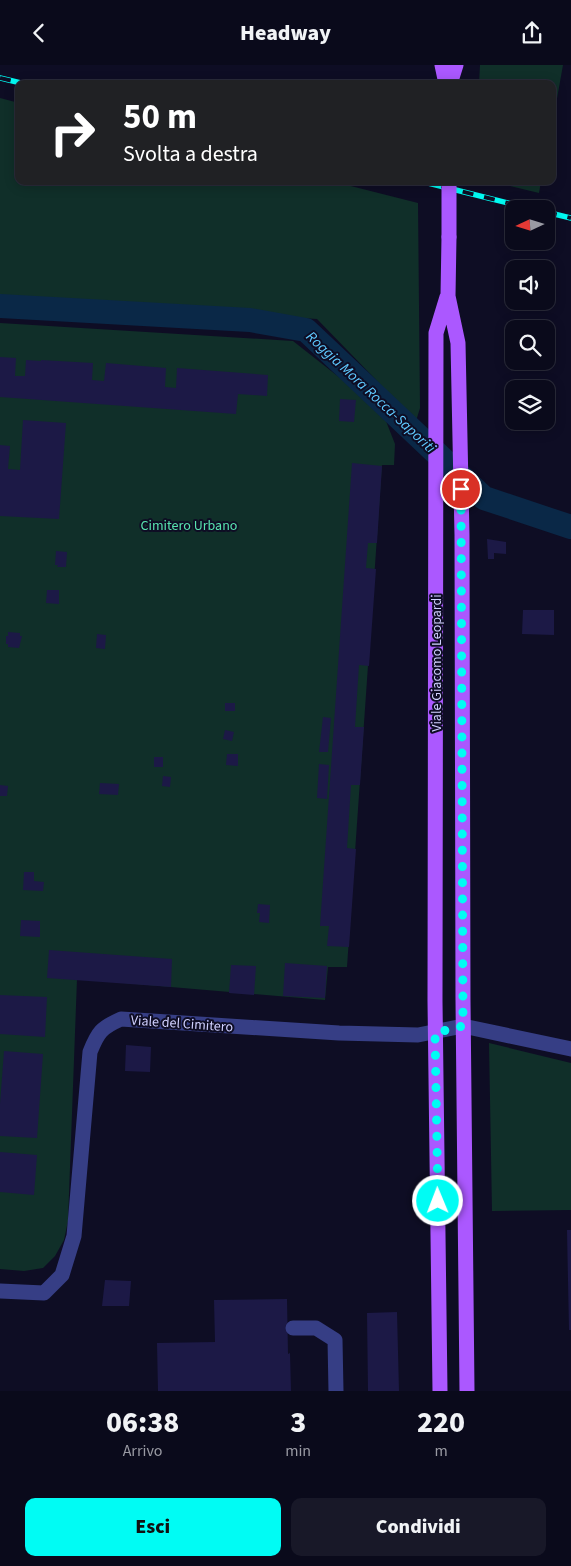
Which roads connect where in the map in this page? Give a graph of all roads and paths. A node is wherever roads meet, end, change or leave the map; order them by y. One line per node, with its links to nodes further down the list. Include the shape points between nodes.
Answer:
1 (442, 65): 3 (main road)
2 (456, 65): 4 (main road)
3 (447, 80)
4 (450, 80)
5 (448, 185): 6 (main road, Viale Giacomo Leopardi, bridge)
6 (448, 296): 7 (main road, Viale Giacomo Leopardi, via 458,343 460,439); 8 (main road, Viale Giacomo Leopardi, via 436,333)
7 (463, 1026): 8 (street, Viale del Cimitero); 9 (street); 14 (main road, Viale Giacomo Leopardi)
8 (435, 1033): 10 (street, Viale del Cimitero, via 340,1033 120,1019 106,1025 96,1036 90,1052 74,1236 62,1275 44,1293); 13 (main road, Viale Giacomo Leopardi)
9 (571, 1049)
10 (0, 1291)
11 (293, 1328): 12 (street, via 316,1327 335,1340)
12 (336, 1391)
13 (440, 1391)
14 (467, 1391)

